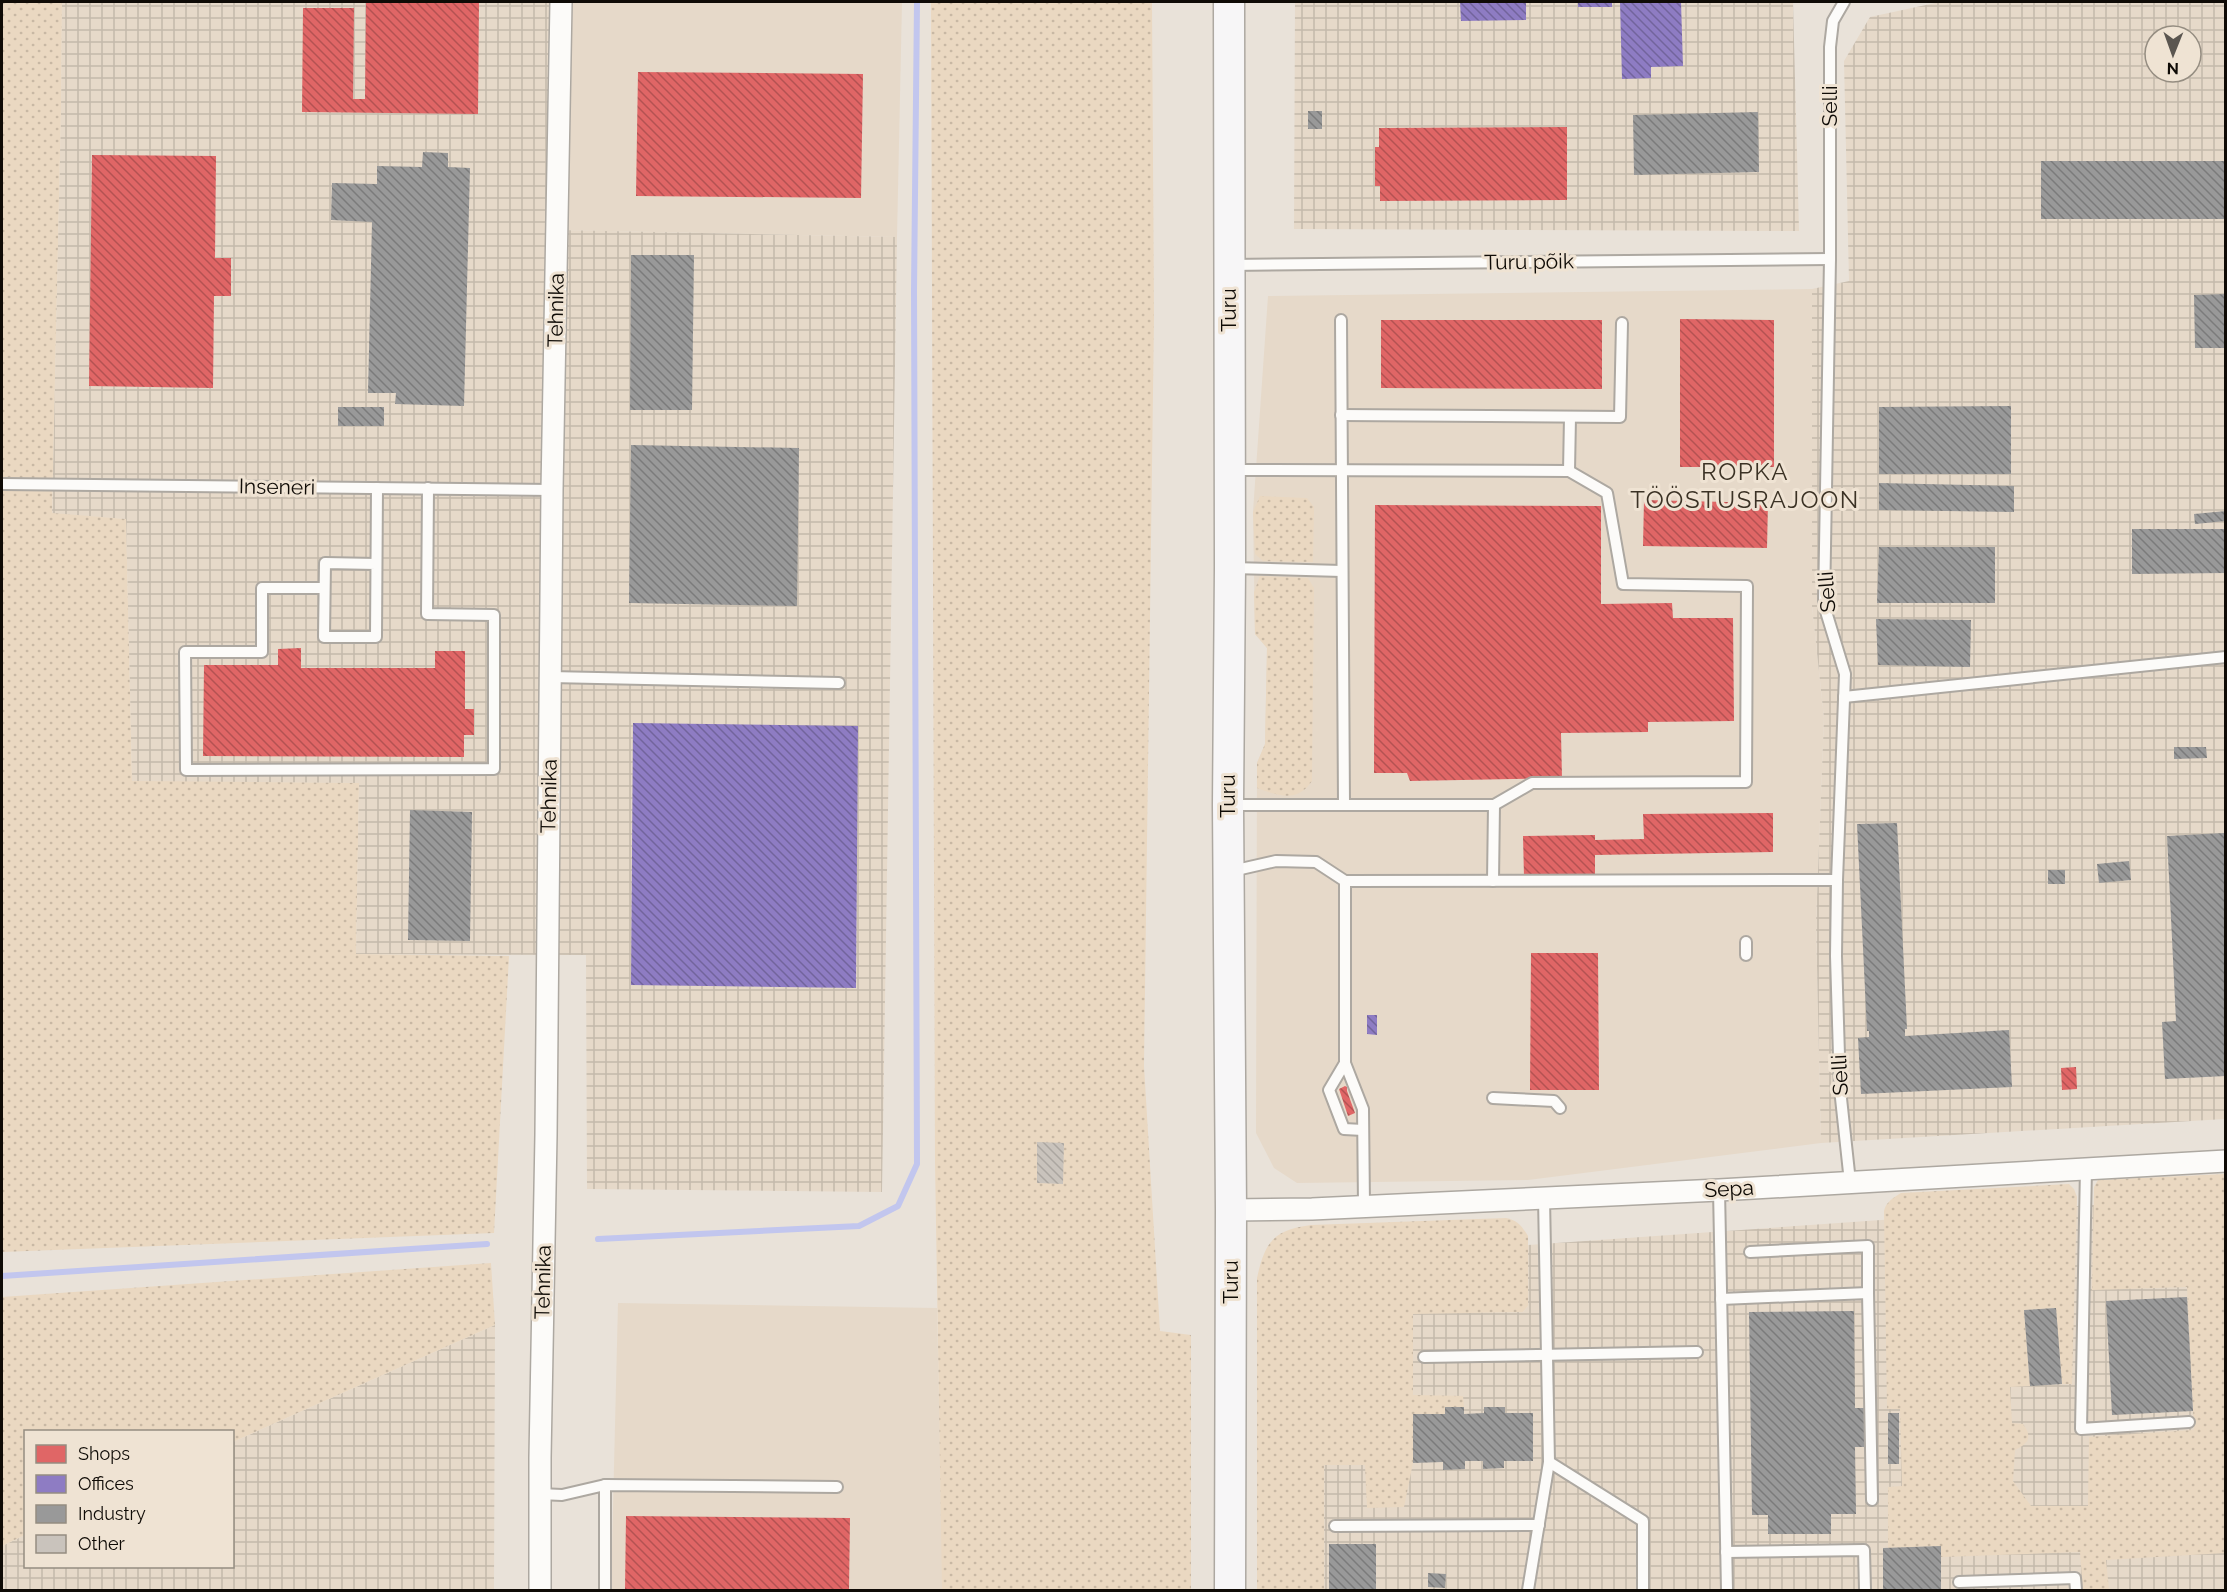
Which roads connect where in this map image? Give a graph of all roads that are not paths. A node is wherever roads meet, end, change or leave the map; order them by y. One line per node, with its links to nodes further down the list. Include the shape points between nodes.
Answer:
1 (561, 2): 16 (street, Tehnika)
2 (1229, 2): 5 (main road, Turu)
3 (1844, 2): 4 (lane, Selli, via 1833,21 1830,47)
4 (1830, 259): 5 (lane, Turu põik); 24 (lane, Selli, via 1824,605 1845,674)
5 (1229, 265): 10 (main road, Turu)
6 (1341, 320): 8 (lane)
7 (1622, 322): 9 (lane, via 1620,417)
8 (1341, 415): 9 (lane); 11 (lane)
9 (1570, 417): 12 (lane)
10 (1230, 470): 11 (lane); 18 (main road, Turu)
11 (1341, 471): 12 (lane); 19 (lane)
12 (1569, 471): 27 (lane, via 1607,493 1623,584 1747,586 1746,782 1532,783)
13 (2, 484): 14 (lane, Inseneri)
14 (377, 488): 15 (lane, Inseneri); 17 (lane)
15 (428, 488): 16 (lane, Inseneri); 20 (lane, via 427,614 494,615 495,770 186,770 185,652 262,652 262,588)
16 (552, 490): 22 (street, Tehnika)
17 (376, 564): 20 (lane, via 325,563); 20 (lane, via 376,637 324,637)
18 (1230, 568): 19 (lane); 26 (main road, Turu)
19 (1342, 571): 25 (lane)
20 (324, 588)
21 (2226, 657): 24 (lane)
22 (550, 677): 23 (lane); 55 (street, Tehnika)
23 (839, 682)
24 (1844, 697): 29 (lane, Selli)
25 (1344, 804): 26 (lane); 27 (lane)
26 (1228, 805): 28 (main road, Turu)
27 (1494, 805): 31 (lane)
28 (1229, 872): 30 (lane, via 1276,861 1316,862); 44 (main road, Turu)
29 (1837, 880): 31 (lane); 40 (lane, Selli, via 1840,1089)
30 (1345, 881): 31 (lane); 34 (lane)
31 (1493, 881)
32 (1746, 942): 33 (lane)
33 (1746, 955)
34 (1345, 1063): 37 (lane, via 1364,1109); 37 (lane, via 1329,1090 1344,1129)
35 (1492, 1098): 36 (lane, via 1554,1101)
36 (1560, 1108)
37 (1364, 1130): 43 (lane)
38 (2226, 1161): 39 (street, Sepa)
39 (2086, 1168): 40 (street, Sepa); 51 (lane, via 2081,1429)
40 (1850, 1182): 41 (street, Sepa)
41 (1719, 1190): 42 (street, Sepa); 47 (lane)
42 (1544, 1198): 43 (street, Sepa); 49 (lane)
43 (1364, 1205): 44 (street, Sepa)
44 (1231, 1210): 63 (main road, Turu)
45 (1750, 1252): 46 (lane, via 1868,1246)
46 (1868, 1293): 47 (lane); 56 (lane)
47 (1721, 1299): 59 (lane)
48 (1697, 1352): 49 (lane)
49 (1547, 1355): 50 (lane); 52 (lane)
50 (1424, 1357)
51 (2189, 1422)
52 (1549, 1462): 57 (lane); 65 (lane, via 1643,1521)
53 (605, 1485): 54 (lane); 55 (lane, via 562,1495); 62 (lane)
54 (837, 1487)
55 (540, 1494): 61 (street, Tehnika)
56 (1872, 1500)
57 (1539, 1525): 58 (lane); 64 (lane)
58 (1335, 1526)
59 (1726, 1552): 66 (lane); 67 (lane, via 1864,1550)
60 (1959, 1582): 68 (lane, via 2075,1578)
61 (540, 1590)
62 (604, 1590)
63 (1230, 1590)
64 (1528, 1590)
65 (1643, 1590)
66 (1727, 1590)
67 (1865, 1590)
68 (2076, 1590)

